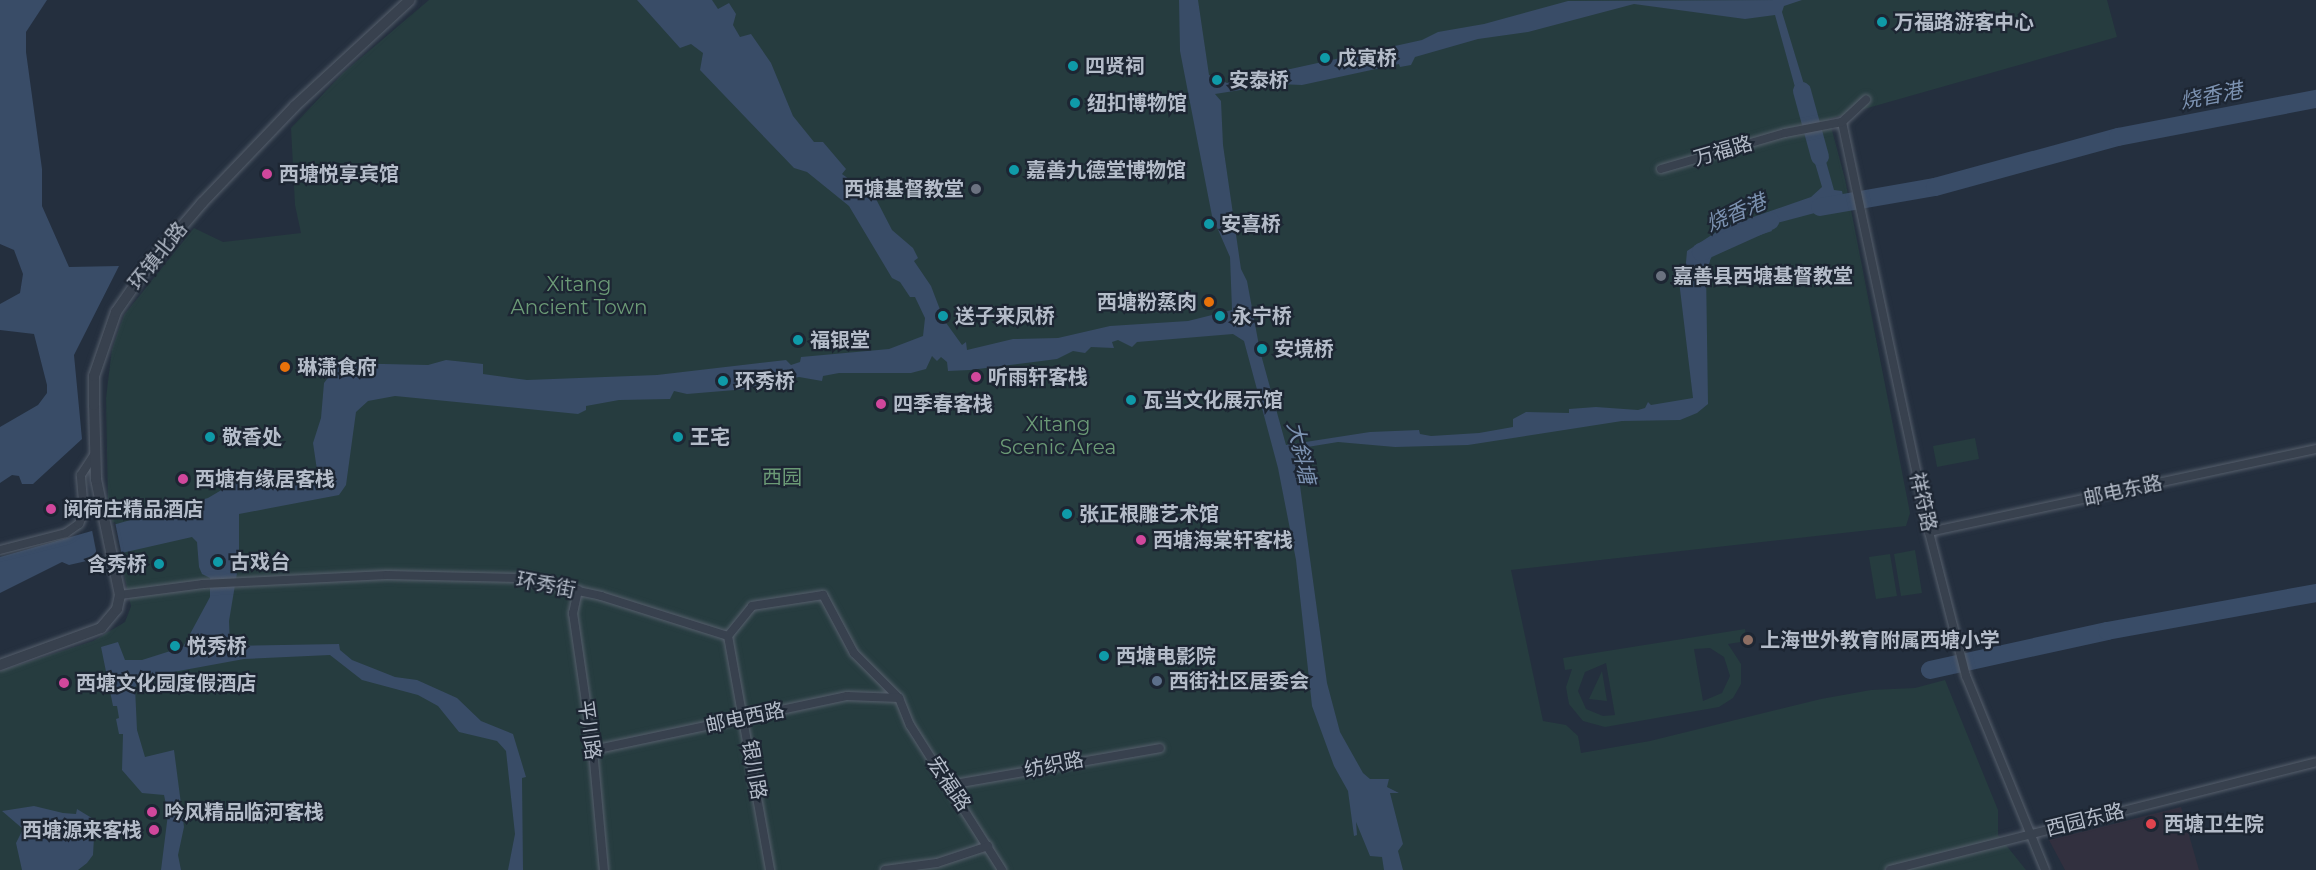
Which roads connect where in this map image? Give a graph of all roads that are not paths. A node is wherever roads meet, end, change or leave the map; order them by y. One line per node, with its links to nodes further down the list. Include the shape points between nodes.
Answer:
1 (410, 0): 6 (street, 环镇北路, via 295,106 202,203 141,275 116,312 94,376)
2 (1866, 100): 3 (street)
3 (1842, 122): 4 (street, 万福路, via 1785,133); 7 (street, 祥符路)
4 (1661, 170)
5 (2316, 449): 7 (street, 邮电东路)
6 (98, 450): 8 (street, via 81,475 84,512 79,524 66,533); 10 (street, 环镇北路, via 100,504)
7 (1929, 532): 19 (street, 祥符路, via 1966,676)
8 (0, 550)
9 (578, 590): 10 (street, 环秀街, via 518,578 465,574 203,584); 11 (street, 环秀街); 16 (street, 平川路, via 573,613)
10 (120, 595): 12 (street, via 114,615 101,628)
11 (728, 636): 13 (street, via 752,606 823,595 854,653); 14 (street, 银川路)
12 (0, 665)
13 (898, 698): 14 (street, 邮电西路, via 847,696); 18 (street, 宏福路, via 910,725)
14 (745, 718): 16 (street, 邮电西路); 22 (street, 银川路)
15 (1160, 748): 18 (street, 纺织路)
16 (593, 750): 21 (street, 平川路)
17 (2316, 762): 19 (street, 西园东路)
18 (950, 785): 20 (street, 宏福路)
19 (2028, 834): 25 (street, 西园东路); 26 (street, 祥符路)
20 (988, 846): 23 (street, via 937,863); 24 (street, 宏福路)
21 (604, 870)
22 (770, 870)
23 (885, 870)
24 (1002, 870)
25 (1890, 870)
26 (2045, 870)

